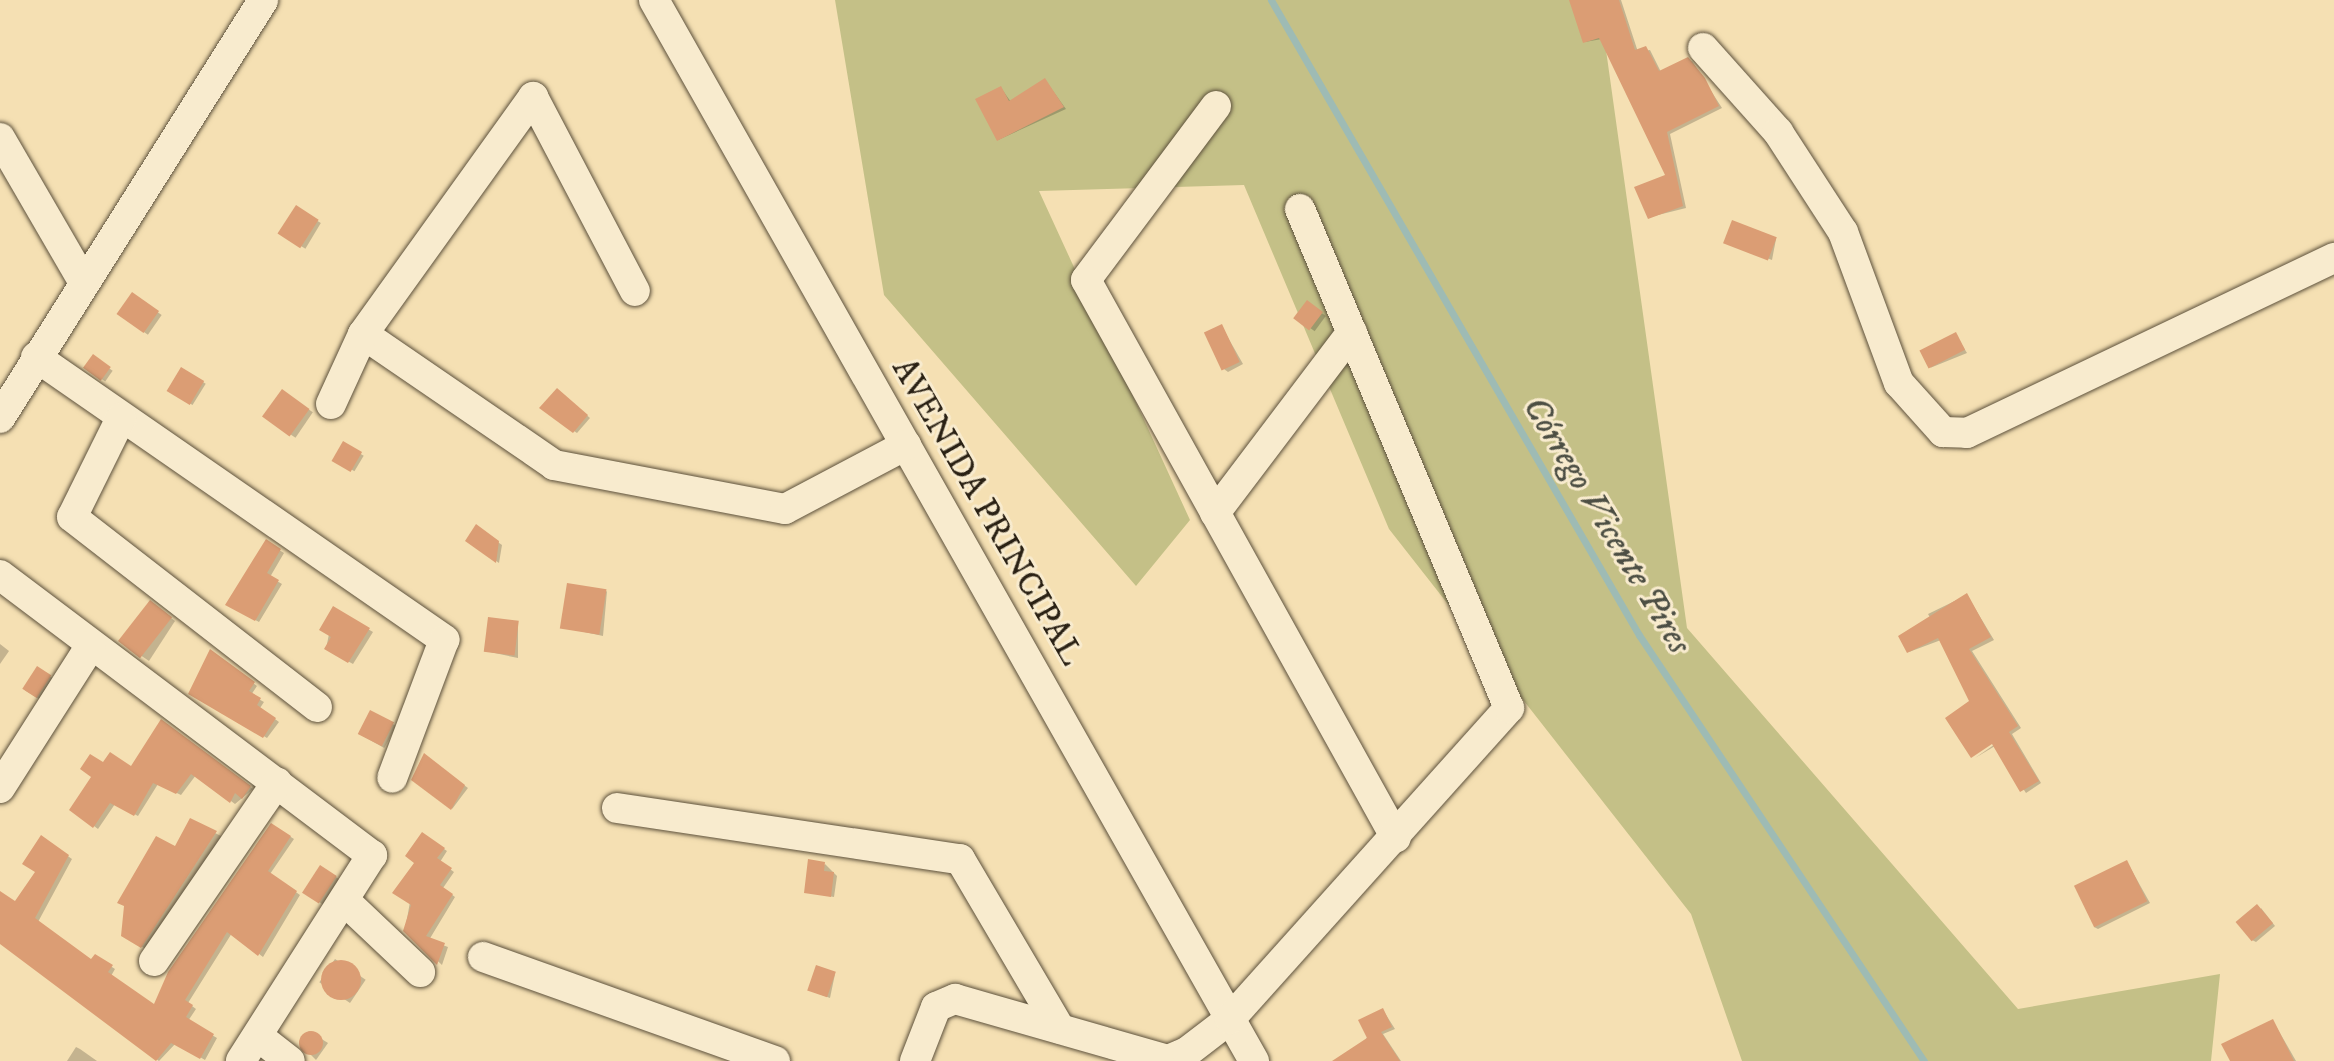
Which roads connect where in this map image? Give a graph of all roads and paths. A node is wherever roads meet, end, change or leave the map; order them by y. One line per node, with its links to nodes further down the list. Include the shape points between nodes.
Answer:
1 (263, 0): 8 (street)
2 (654, 0): 16 (street, AVENIDA PRINCIPAL)
3 (1703, 48): 7 (street, via 1778,132 1843,232 1899,383 1943,432 1967,433)
4 (1216, 106): 17 (street, via 1086,280)
5 (0, 138): 8 (street)
6 (1300, 209): 10 (street)
7 (2334, 258)
8 (84, 283): 12 (street)
9 (635, 291): 11 (street, via 533,97)
10 (1352, 332): 17 (street); 25 (street, via 1509,694 1502,720)
11 (363, 334): 13 (street); 16 (street, via 554,465 785,509)
12 (36, 357): 14 (street); 15 (street)
13 (331, 404)
14 (0, 418)
15 (121, 418): 20 (street, via 72,517); 21 (street, via 444,640)
16 (906, 445): 30 (street, AVENIDA PRINCIPAL)
17 (1215, 513): 25 (street)
18 (0, 575): 19 (street)
19 (91, 645): 22 (street); 23 (street)
20 (317, 707)
21 (392, 778)
22 (277, 782): 26 (street, via 372,855); 28 (street)
23 (0, 788)
24 (617, 808): 31 (street, via 960,859)
25 (1396, 838): 30 (street)
26 (346, 902): 29 (street); 32 (street)
27 (483, 957): 34 (street)
28 (154, 961)
29 (420, 972)
30 (1230, 1019): 31 (street, via 1168,1060); 36 (street, AVENIDA PRINCIPAL)
31 (1060, 1029): 35 (street, via 955,999 936,1007)
32 (250, 1049): 33 (street)
33 (290, 1061)
34 (775, 1061)
35 (915, 1061)
36 (1254, 1061)

